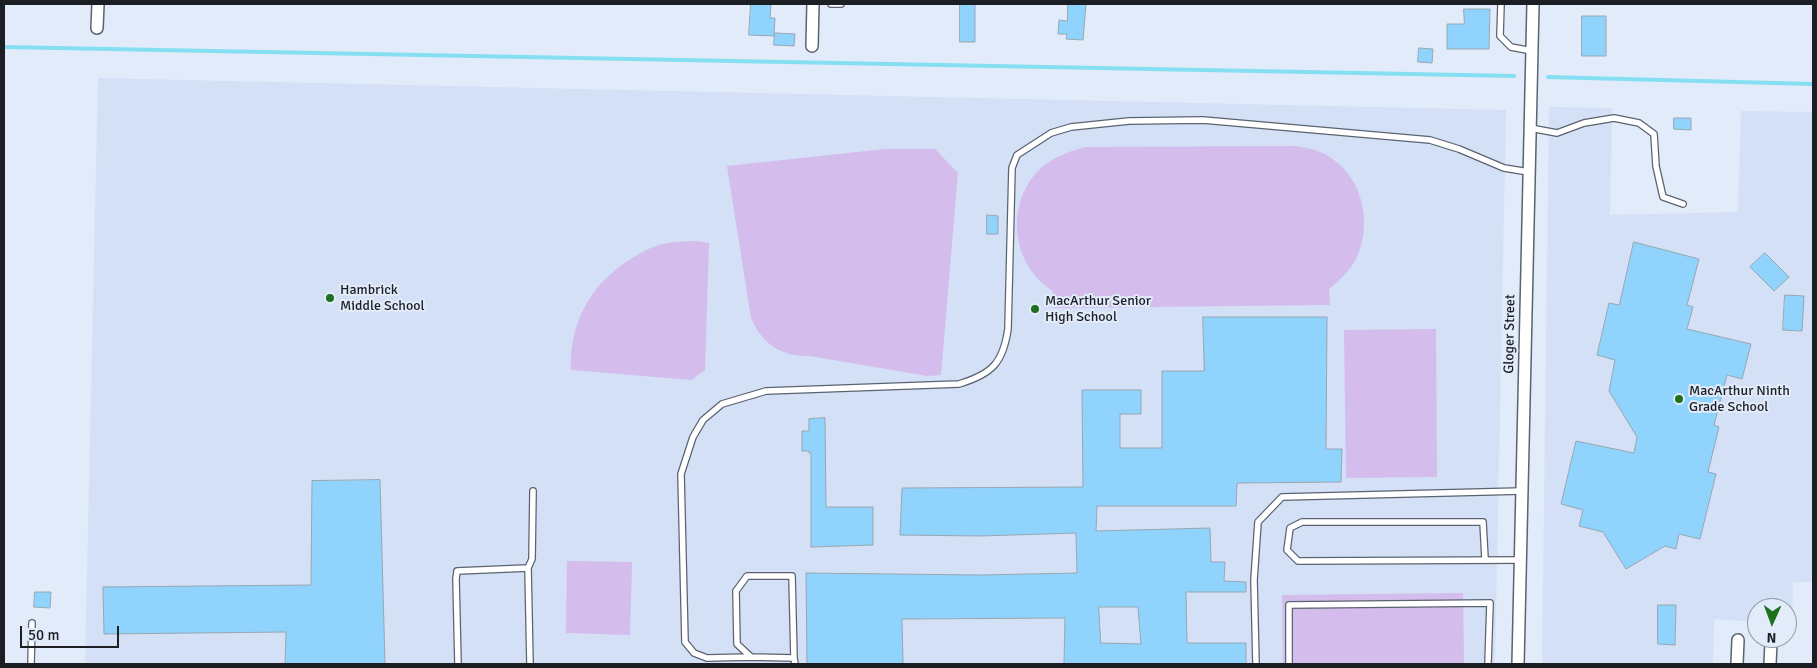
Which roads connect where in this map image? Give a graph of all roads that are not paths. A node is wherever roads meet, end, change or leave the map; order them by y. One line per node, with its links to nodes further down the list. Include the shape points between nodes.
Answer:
1 (98, 4): 7 (street)
2 (812, 4): 8 (street)
3 (832, 4): 4 (lane)
4 (840, 4)
5 (1502, 4): 9 (lane, via 1500,36 1511,47)
6 (1533, 4): 9 (street, Gloger Street)
7 (97, 28)
8 (812, 46)
9 (1532, 51): 10 (street, Gloger Street)
10 (1530, 128): 11 (street, Gloger Street); 12 (lane, via 1558,133 1584,123 1614,118 1639,123 1654,134 1656,166 1664,197)
11 (1529, 172): 14 (street, Gloger Street); 21 (lane, via 1504,168 1430,140 1203,120 1129,121 1071,128 1051,133 1033,143 1017,154 1012,168 1008,329 1005,347 990,370 959,384 766,391 722,404 703,420 693,438 682,474 685,642 694,653 707,658)
12 (1683, 204)
13 (533, 491): 17 (lane, via 532,559)
14 (1522, 491): 16 (street, Gloger Street); 26 (lane, via 1282,497 1258,522 1254,580)
15 (1485, 559): 15 (lane, via 1298,561 1288,550 1290,528 1302,522 1483,522); 16 (lane)
16 (1520, 560): 29 (street, Gloger Street)
17 (528, 568): 24 (lane, via 457,571); 25 (lane)
18 (32, 623): 23 (lane)
19 (1738, 640): 30 (street)
20 (1771, 648): 31 (street)
21 (752, 657): 22 (lane); 22 (lane, via 737,644 736,591 747,576 792,576)
22 (794, 661)
23 (31, 664)
24 (458, 664)
25 (530, 664)
26 (1256, 664)
27 (1289, 664): 28 (lane, via 1289,605 1490,603)
28 (1488, 664)
29 (1518, 664)
30 (1738, 664)
31 (1770, 664)

